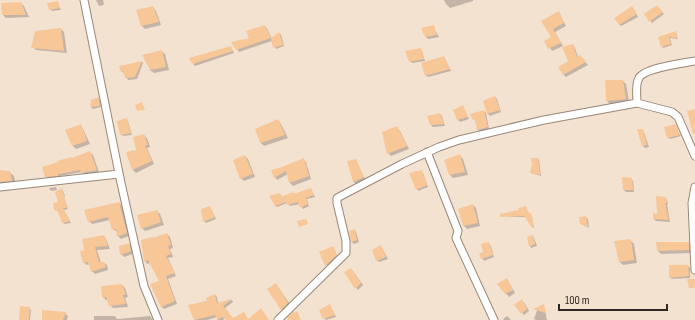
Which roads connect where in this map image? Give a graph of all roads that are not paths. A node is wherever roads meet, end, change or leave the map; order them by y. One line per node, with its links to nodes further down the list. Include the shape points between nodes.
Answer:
1 (84, 0): 6 (street)
2 (695, 61): 3 (street, via 656,69 640,76)
3 (637, 103): 4 (street, via 544,120 459,140); 5 (street, via 672,112 678,117)
4 (427, 152): 11 (street, via 337,198 346,253); 12 (street, via 458,231 456,238)
5 (695, 156)
6 (119, 174): 7 (street); 10 (street, via 144,286)
7 (0, 187)
8 (695, 187): 9 (street, via 692,204)
9 (695, 270)
10 (158, 320)
11 (278, 320)
12 (494, 320)

